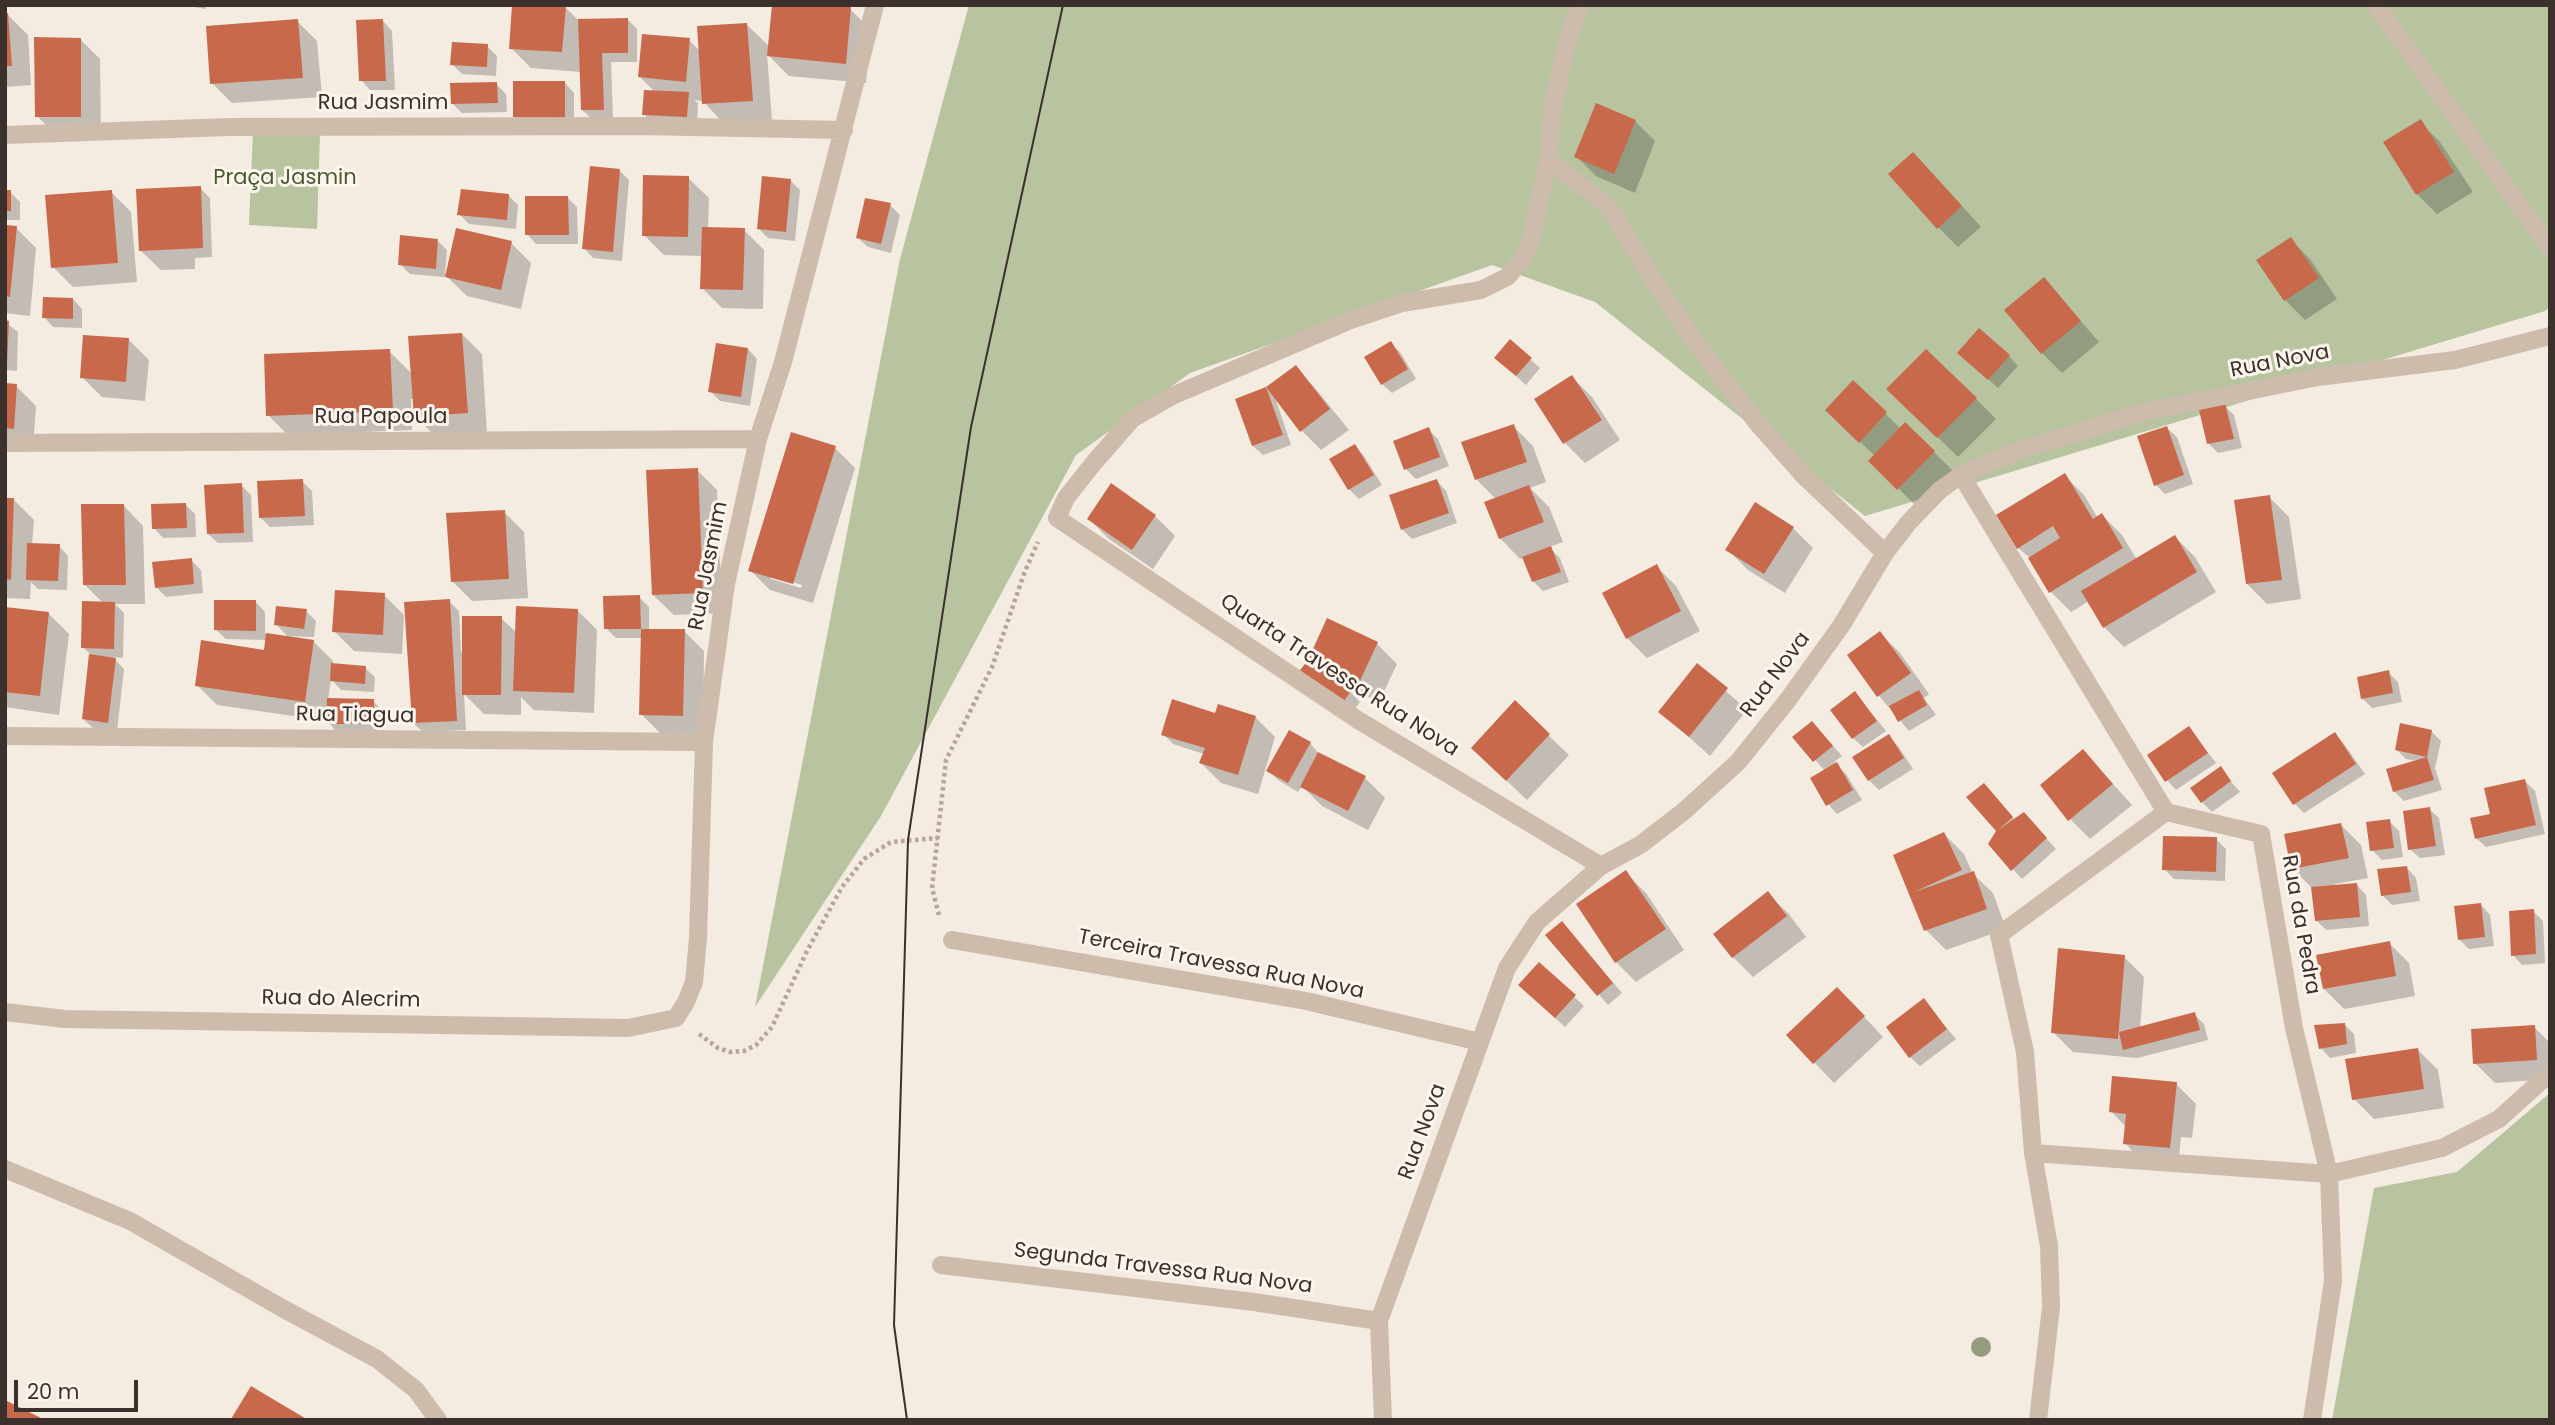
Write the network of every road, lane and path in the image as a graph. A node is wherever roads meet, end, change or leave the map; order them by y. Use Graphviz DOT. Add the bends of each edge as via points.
graph roads {
  1 [pos="875,5"];
  2 [pos="1579,5"];
  3 [pos="2376,5"];
  4 [pos="844,131"];
  5 [pos="5,135"];
  6 [pos="1548,160"];
  7 [pos="2550,248"];
  8 [pos="2550,336"];
  9 [pos="758,439"];
  10 [pos="5,443"];
  11 [pos="1961,475"];
  12 [pos="1057,519"];
  13 [pos="1885,553"];
  14 [pos="5,736"];
  15 [pos="704,742"];
  16 [pos="2166,812"];
  17 [pos="938,838"];
  18 [pos="1601,866"];
  19 [pos="952,940"];
  20 [pos="5,1012"];
  21 [pos="676,1018"];
  22 [pos="1480,1042"];
  23 [pos="2550,1073"];
  24 [pos="2033,1153"];
  25 [pos="5,1169"];
  26 [pos="2329,1174"];
  27 [pos="941,1265"];
  28 [pos="1379,1321"];
  29 [pos="438,1420"];
  30 [pos="1383,1420"];
  31 [pos="2038,1420"];
  32 [pos="2312,1420"];
  1 -- 4 [label="street, Rua Jasmim"];
  2 -- 6 [label="street" via="1564,50"];
  3 -- 7 [label="street"];
  4 -- 5 [label="street, Rua Jasmim" via="641,126 229,127"];
  4 -- 9 [label="street, Rua Jasmim"];
  6 -- 12 [label="street" via="1530,244 1507,276 1481,290 1402,303 1351,320 1172,396 1132,419 1066,498"];
  6 -- 13 [label="street" via="1609,207 1698,346 1758,424 1804,476"];
  8 -- 11 [label="street, Rua Nova" via="2455,360 2318,377 2144,412 2017,452"];
  9 -- 10 [label="street, Rua Papoula"];
  9 -- 15 [label="street, Rua Jasmim" via="726,583"];
  11 -- 13 [label="street, Rua Nova" via="1940,490"];
  11 -- 16 [label="street"];
  12 -- 17 [label="path" via="1045,527 992,667 946,760"];
  12 -- 18 [label="street, Quarta Travessa Rua Nova" via="1358,720"];
  13 -- 18 [label="street, Rua Nova" via="1841,626 1738,762 1640,845"];
  14 -- 15 [label="street, Rua Tiagua"];
  15 -- 21 [label="street, Rua Jasmim" via="694,982"];
  16 -- 24 [label="street" via="1999,935 2025,1052"];
  16 -- 26 [label="street, Rua da Pedra" via="2261,834 2294,1028"];
  17 -- 19 [label="path" via="932,888 940,920"];
  17 -- 21 [label="path" via="891,842 864,859 842,887 772,1027 756,1045 744,1051 718,1048"];
  18 -- 22 [label="street, Rua Nova" via="1537,922 1507,968"];
  19 -- 22 [label="street, Terceira Travessa Rua Nova" via="1306,1001"];
  20 -- 21 [label="street, Rua do Alecrim" via="65,1019 628,1028"];
  22 -- 28 [label="street, Rua Nova"];
  23 -- 26 [label="street" via="2499,1119 2442,1148"];
  24 -- 26 [label="street"];
  24 -- 31 [label="street" via="2049,1246 2052,1307"];
  25 -- 29 [label="street" via="130,1221 377,1359 416,1390"];
  26 -- 32 [label="street" via="2333,1281"];
  27 -- 28 [label="street, Segunda Travessa Rua Nova"];
  28 -- 30 [label="street, Rua Nova"];
}
